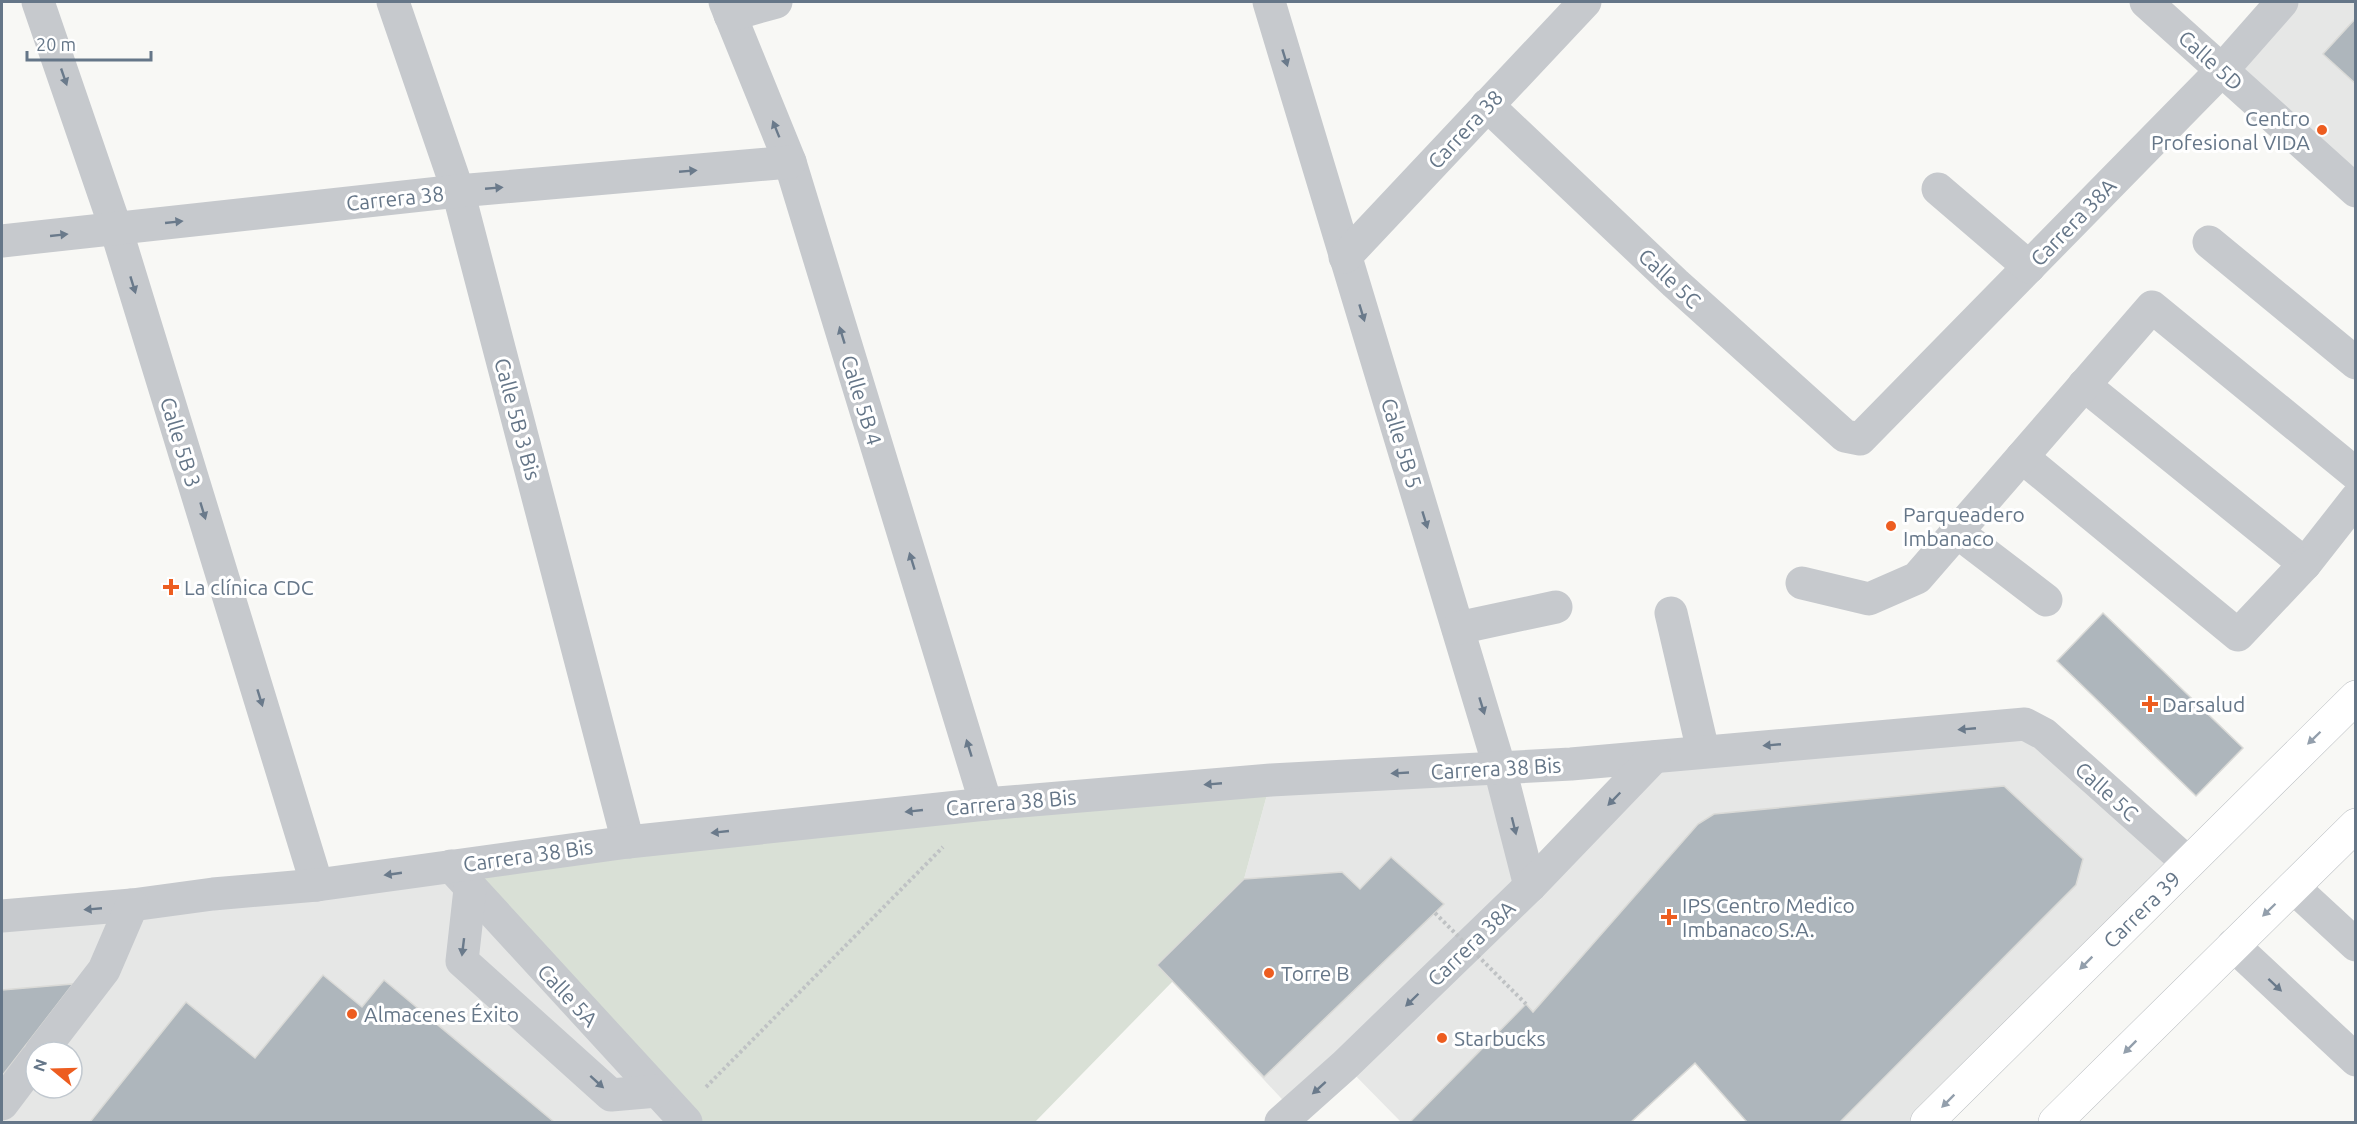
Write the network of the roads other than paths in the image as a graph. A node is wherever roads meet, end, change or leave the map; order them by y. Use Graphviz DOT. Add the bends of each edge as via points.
graph roads {
  1 [pos="38,2"];
  2 [pos="393,2"];
  3 [pos="776,2"];
  4 [pos="1269,2"];
  5 [pos="1585,2"];
  6 [pos="2146,2"];
  7 [pos="2282,2"];
  8 [pos="728,8"];
  9 [pos="2223,69"];
  10 [pos="1487,105"];
  11 [pos="790,162"];
  12 [pos="1938,189"];
  13 [pos="458,191"];
  14 [pos="2355,191"];
  15 [pos="116,229"];
  16 [pos="2,242"];
  17 [pos="2209,243"];
  18 [pos="1345,257"];
  19 [pos="2029,267"];
  20 [pos="2355,363"];
  21 [pos="2084,385"];
  22 [pos="1860,439"];
  23 [pos="2022,456"];
  24 [pos="2355,474"];
  25 [pos="2355,499"];
  26 [pos="1957,532"];
  27 [pos="2305,564"];
  28 [pos="1802,583"];
  29 [pos="2046,600"];
  30 [pos="1556,607"];
  31 [pos="1671,613"];
  32 [pos="1458,628"];
  33 [pos="2355,697"];
  34 [pos="2025,724"];
  35 [pos="1704,751"];
  36 [pos="1654,757"];
  37 [pos="1500,769"];
  38 [pos="986,804"];
  39 [pos="2355,825"];
  40 [pos="628,842"];
  41 [pos="2187,862"];
  42 [pos="461,878"];
  43 [pos="317,885"];
  44 [pos="1530,886"];
  45 [pos="2293,886"];
  46 [pos="132,905"];
  47 [pos="2,916"];
  48 [pos="2233,945"];
  49 [pos="2355,945"];
  50 [pos="50,1040"];
  51 [pos="2355,1060"];
  52 [pos="24,1075"];
  53 [pos="2,1104"];
  54 [pos="674,1110"];
  55 [pos="1281,1122"];
  56 [pos="1926,1122"];
  57 [pos="2055,1122"];
  1 -- 15 [label="street, Calle 5B 3, one-way"];
  2 -- 13 [label="street, Calle 5B 3 Bis"];
  3 -- 8 [label="street"];
  4 -- 18 [label="street, Calle 5B 5, one-way"];
  5 -- 10 [label="street, Carrera 38"];
  6 -- 9 [label="street, Calle 5D"];
  7 -- 9 [label="street, Carrera 38A"];
  11 -- 8 [label="street, Calle 5B 4, one-way"];
  9 -- 14 [label="street, Calle 5D"];
  9 -- 19 [label="street, Carrera 38A"];
  10 -- 18 [label="street, Carrera 38"];
  10 -- 22 [label="street, Calle 5C" via="1675,283 1845,436"];
  13 -- 11 [label="street, Carrera 38, one-way"];
  38 -- 11 [label="street, Calle 5B 4, one-way"];
  12 -- 19 [label="street"];
  15 -- 13 [label="street, Carrera 38, one-way"];
  13 -- 40 [label="street, Calle 5B 3 Bis"];
  16 -- 15 [label="street, Carrera 38, one-way"];
  15 -- 43 [label="street, Calle 5B 3, one-way"];
  17 -- 20 [label="street"];
  18 -- 32 [label="street, Calle 5B 5, one-way"];
  19 -- 22 [label="street, Carrera 38A"];
  21 -- 23 [label="street"];
  21 -- 24 [label="street" via="2152,307"];
  21 -- 27 [label="street"];
  23 -- 26 [label="street"];
  23 -- 27 [label="street" via="2238,634"];
  25 -- 27 [label="street"];
  26 -- 28 [label="street" via="1917,578 1869,599"];
  26 -- 29 [label="street"];
  30 -- 32 [label="street"];
  31 -- 35 [label="street"];
  32 -- 37 [label="street, Calle 5B 5, one-way"];
  33 -- 41 [label="main road, Carrera 39, one-way"];
  34 -- 35 [label="street, Carrera 38 Bis, one-way"];
  34 -- 41 [label="street, Calle 5C" via="2044,734"];
  35 -- 36 [label="street, Carrera 38 Bis"];
  36 -- 37 [label="street, Carrera 38 Bis"];
  36 -- 44 [label="street, Carrera 38A, one-way"];
  37 -- 38 [label="street, Carrera 38 Bis, one-way" via="1271,780"];
  37 -- 44 [label="street, Calle 5B 5, one-way"];
  38 -- 40 [label="street, Carrera 38 Bis, one-way"];
  39 -- 45 [label="main road"];
  40 -- 42 [label="street, Carrera 38 Bis"];
  41 -- 56 [label="main road, Carrera 39, one-way"];
  42 -- 43 [label="street, Carrera 38 Bis, one-way"];
  42 -- 54 [label="street, Calle 5A"];
  42 -- 54 [label="street, one-way" via="462,961 611,1095"];
  43 -- 46 [label="street, Carrera 38 Bis"];
  44 -- 55 [label="street, Carrera 38A, one-way" via="1346,1065"];
  45 -- 48 [label="main road, one-way"];
  45 -- 49 [label="street"];
  46 -- 47 [label="street, Carrera 38 Bis, one-way"];
  46 -- 50 [label="street" via="104,970"];
  48 -- 51 [label="street, one-way"];
  48 -- 57 [label="main road, one-way"];
  52 -- 53 [label="street"];
}
